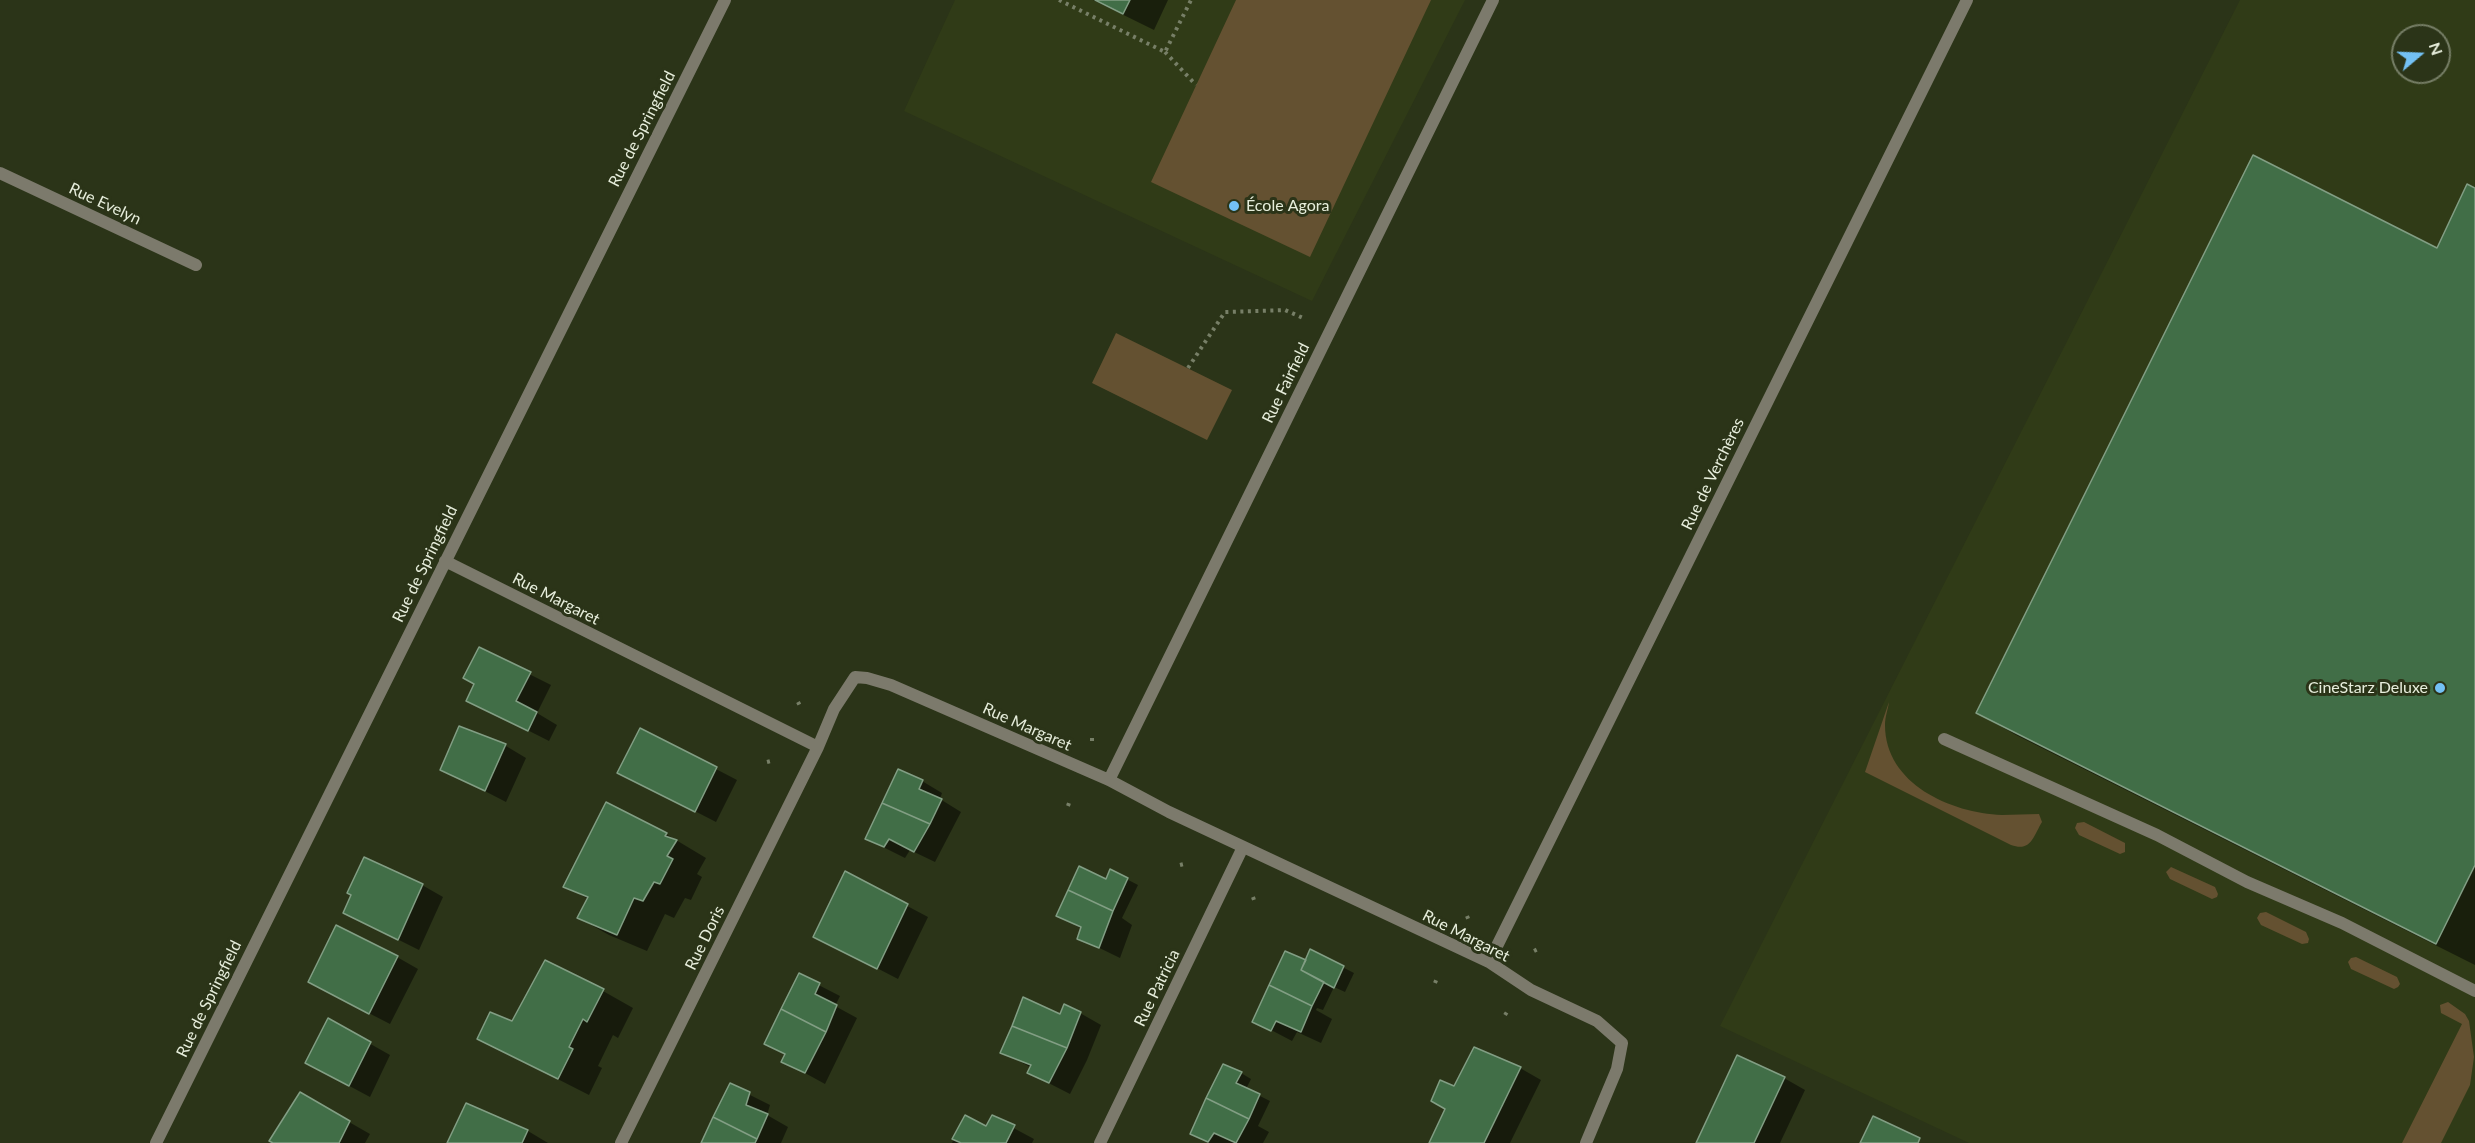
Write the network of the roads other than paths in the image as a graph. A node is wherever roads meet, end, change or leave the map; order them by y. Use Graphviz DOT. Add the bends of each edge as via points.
graph roads {
  1 [pos="725,0"];
  2 [pos="1493,0"];
  3 [pos="1967,0"];
  4 [pos="0,173"];
  5 [pos="195,265"];
  6 [pos="445,561"];
  7 [pos="1944,739"];
  8 [pos="818,747"];
  9 [pos="1108,780"];
  10 [pos="1243,847"];
  11 [pos="1489,962"];
  12 [pos="2475,991"];
  13 [pos="156,1143"];
  14 [pos="621,1143"];
  15 [pos="1100,1143"];
  16 [pos="1586,1143"];
  1 -- 6 [label="street, Rue de Springfield"];
  2 -- 9 [label="street, Rue Fairfield"];
  3 -- 11 [label="street, Rue de Verchères"];
  4 -- 5 [label="street, Rue Evelyn"];
  6 -- 8 [label="street, Rue Margaret"];
  6 -- 13 [label="street, Rue de Springfield"];
  7 -- 12 [label="street" via="2157,835"];
  8 -- 9 [label="street, Rue Margaret" via="847,687 855,677 867,678"];
  8 -- 14 [label="street, Rue Doris"];
  9 -- 10 [label="street, Rue Margaret"];
  10 -- 11 [label="street, Rue Margaret"];
  10 -- 15 [label="street, Rue Patricia"];
  11 -- 16 [label="street, Rue Margaret" via="1531,990 1597,1021 1622,1043 1617,1069"];
}
